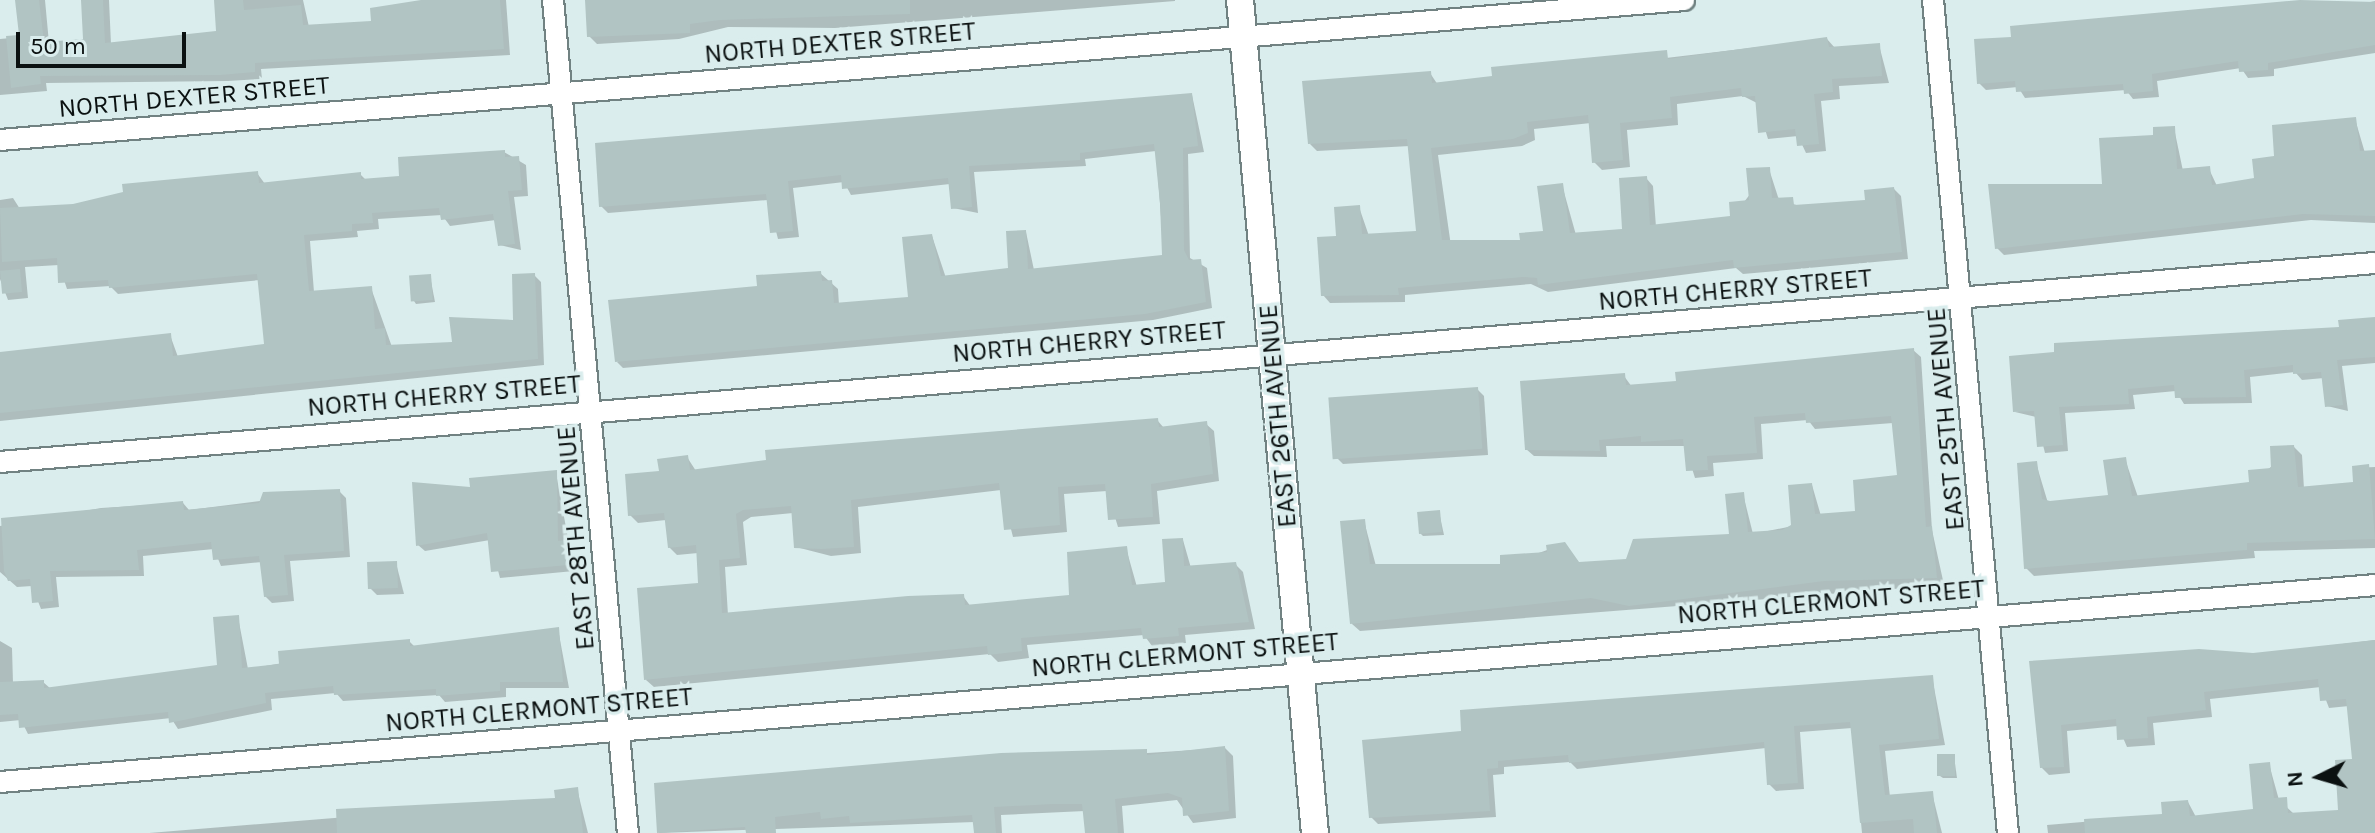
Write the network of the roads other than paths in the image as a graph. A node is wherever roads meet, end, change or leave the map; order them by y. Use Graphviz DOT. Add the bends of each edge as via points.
graph roads {
  1 [pos="553,0"];
  2 [pos="1240,0"];
  3 [pos="1684,0"];
  4 [pos="1933,0"];
  5 [pos="1243,37"];
  6 [pos="562,92"];
  7 [pos="0,140"];
  8 [pos="2375,263"];
  9 [pos="1961,298"];
  10 [pos="1272,353"];
  11 [pos="591,409"];
  12 [pos="0,462"];
  13 [pos="2375,585"];
  14 [pos="1988,616"];
  15 [pos="1301,671"];
  16 [pos="618,730"];
  17 [pos="0,782"];
  18 [pos="628,833"];
  19 [pos="1315,833"];
  20 [pos="2008,833"];
  1 -- 6 [label="street, EAST 28TH AVENUE"];
  2 -- 5 [label="street, EAST 26TH AVENUE"];
  3 -- 5 [label="street, NORTH DEXTER STREET"];
  4 -- 9 [label="street, EAST 25TH AVENUE"];
  5 -- 6 [label="street, NORTH DEXTER STREET"];
  5 -- 10 [label="street, EAST 26TH AVENUE"];
  6 -- 7 [label="street, NORTH DEXTER STREET"];
  6 -- 11 [label="street, EAST 28TH AVENUE"];
  8 -- 9 [label="street, NORTH CHERRY STREET"];
  9 -- 10 [label="street, NORTH CHERRY STREET"];
  9 -- 14 [label="street, EAST 25TH AVENUE"];
  10 -- 11 [label="street, NORTH CHERRY STREET"];
  10 -- 15 [label="street, EAST 26TH AVENUE"];
  11 -- 12 [label="street, NORTH CHERRY STREET"];
  11 -- 16 [label="street, EAST 28TH AVENUE"];
  13 -- 14 [label="street, NORTH CLERMONT STREET"];
  14 -- 15 [label="street, NORTH CLERMONT STREET"];
  14 -- 20 [label="street, EAST 25TH AVENUE"];
  15 -- 16 [label="street, NORTH CLERMONT STREET"];
  15 -- 19 [label="street, EAST 26TH AVENUE"];
  16 -- 17 [label="street, NORTH CLERMONT STREET"];
  16 -- 18 [label="street, EAST 28TH AVENUE"];
}
